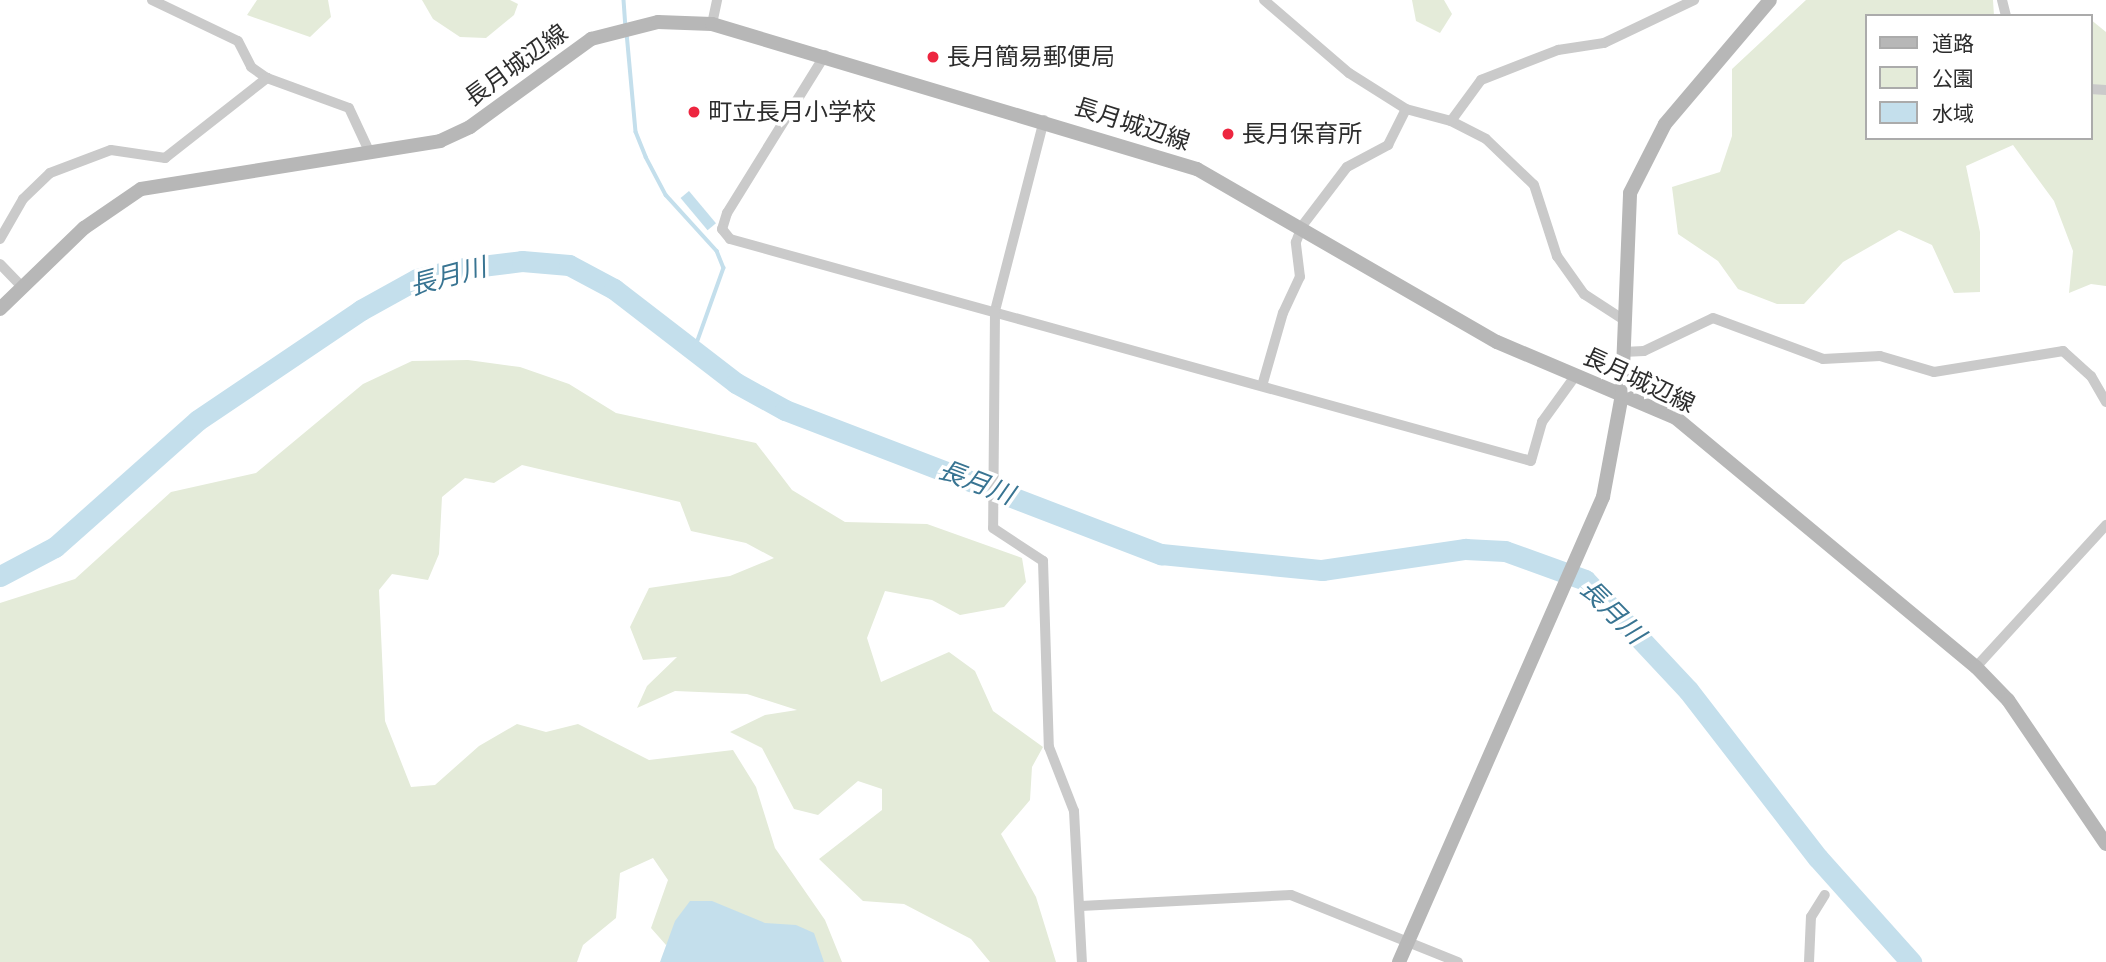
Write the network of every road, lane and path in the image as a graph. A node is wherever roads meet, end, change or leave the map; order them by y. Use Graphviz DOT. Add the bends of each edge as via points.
graph roads {
  1 [pos="152,0"];
  2 [pos="718,0"];
  3 [pos="1264,0"];
  4 [pos="1694,0"];
  5 [pos="1770,0"];
  6 [pos="712,24"];
  7 [pos="825,55"];
  8 [pos="268,78"];
  9 [pos="1406,109"];
  10 [pos="1044,120"];
  11 [pos="1451,121"];
  12 [pos="370,153"];
  13 [pos="1302,226"];
  14 [pos="0,239"];
  15 [pos="0,264"];
  16 [pos="22,288"];
  17 [pos="0,309"];
  18 [pos="995,311"];
  19 [pos="1624,320"];
  20 [pos="1623,352"];
  21 [pos="1576,375"];
  22 [pos="1262,386"];
  23 [pos="1622,394"];
  24 [pos="2106,402"];
  25 [pos="2106,525"];
  26 [pos="1976,667"];
  27 [pos="2106,843"];
  28 [pos="1825,895"];
  29 [pos="1081,906"];
  30 [pos="1410,941"];
  31 [pos="1082,962"];
  32 [pos="1399,962"];
  33 [pos="1458,962"];
  34 [pos="1809,962"];
  1 -- 8 [label="street" via="238,41 251,67"];
  2 -- 6 [label="street"];
  3 -- 9 [label="street" via="1349,73"];
  4 -- 11 [label="street" via="1604,44 1558,50 1481,80"];
  5 -- 19 [label="main road" via="1647,151 1630,193 1623,238"];
  6 -- 7 [label="main road, 長月城辺線"];
  6 -- 12 [label="main road, 長月城辺線" via="658,22 591,39 470,127 440,141"];
  7 -- 10 [label="main road, 長月城辺線"];
  7 -- 18 [label="street" via="722,229 730,239"];
  8 -- 12 [label="street" via="349,108"];
  8 -- 14 [label="street" via="165,158 111,150 50,173 23,199"];
  9 -- 11 [label="street"];
  9 -- 13 [label="street" via="1388,145 1347,167"];
  10 -- 13 [label="main road, 長月城辺線" via="1197,169"];
  10 -- 18 [label="street"];
  11 -- 19 [label="street" via="1486,139 1534,185 1557,256 1592,303"];
  12 -- 16 [label="main road, 長月城辺線" via="175,178 141,189 84,228"];
  13 -- 21 [label="main road, 長月城辺線" via="1461,323"];
  13 -- 22 [label="street" via="1296,242 1300,277 1283,313"];
  15 -- 16 [label="street"];
  16 -- 17 [label="main road, 長月城辺線"];
  18 -- 22 [label="street"];
  18 -- 29 [label="street" via="993,528 1002,540 1043,561 1049,747 1074,811"];
  19 -- 20 [label="main road"];
  20 -- 23 [label="main road"];
  20 -- 24 [label="street" via="1644,351 1713,318 1824,359 1880,356 1934,372 2063,351 2091,376"];
  21 -- 22 [label="street" via="1542,422 1531,461"];
  21 -- 23 [label="main road, 長月城辺線"];
  23 -- 26 [label="main road, 長月城辺線" via="1711,442"];
  23 -- 30 [label="main road" via="1602,497"];
  25 -- 26 [label="street"];
  26 -- 27 [label="main road, 長月城辺線" via="2008,701"];
  28 -- 34 [label="street" via="1811,917"];
  29 -- 30 [label="street" via="1291,895"];
  29 -- 31 [label="street"];
  30 -- 32 [label="main road"];
  30 -- 33 [label="street"];
}
